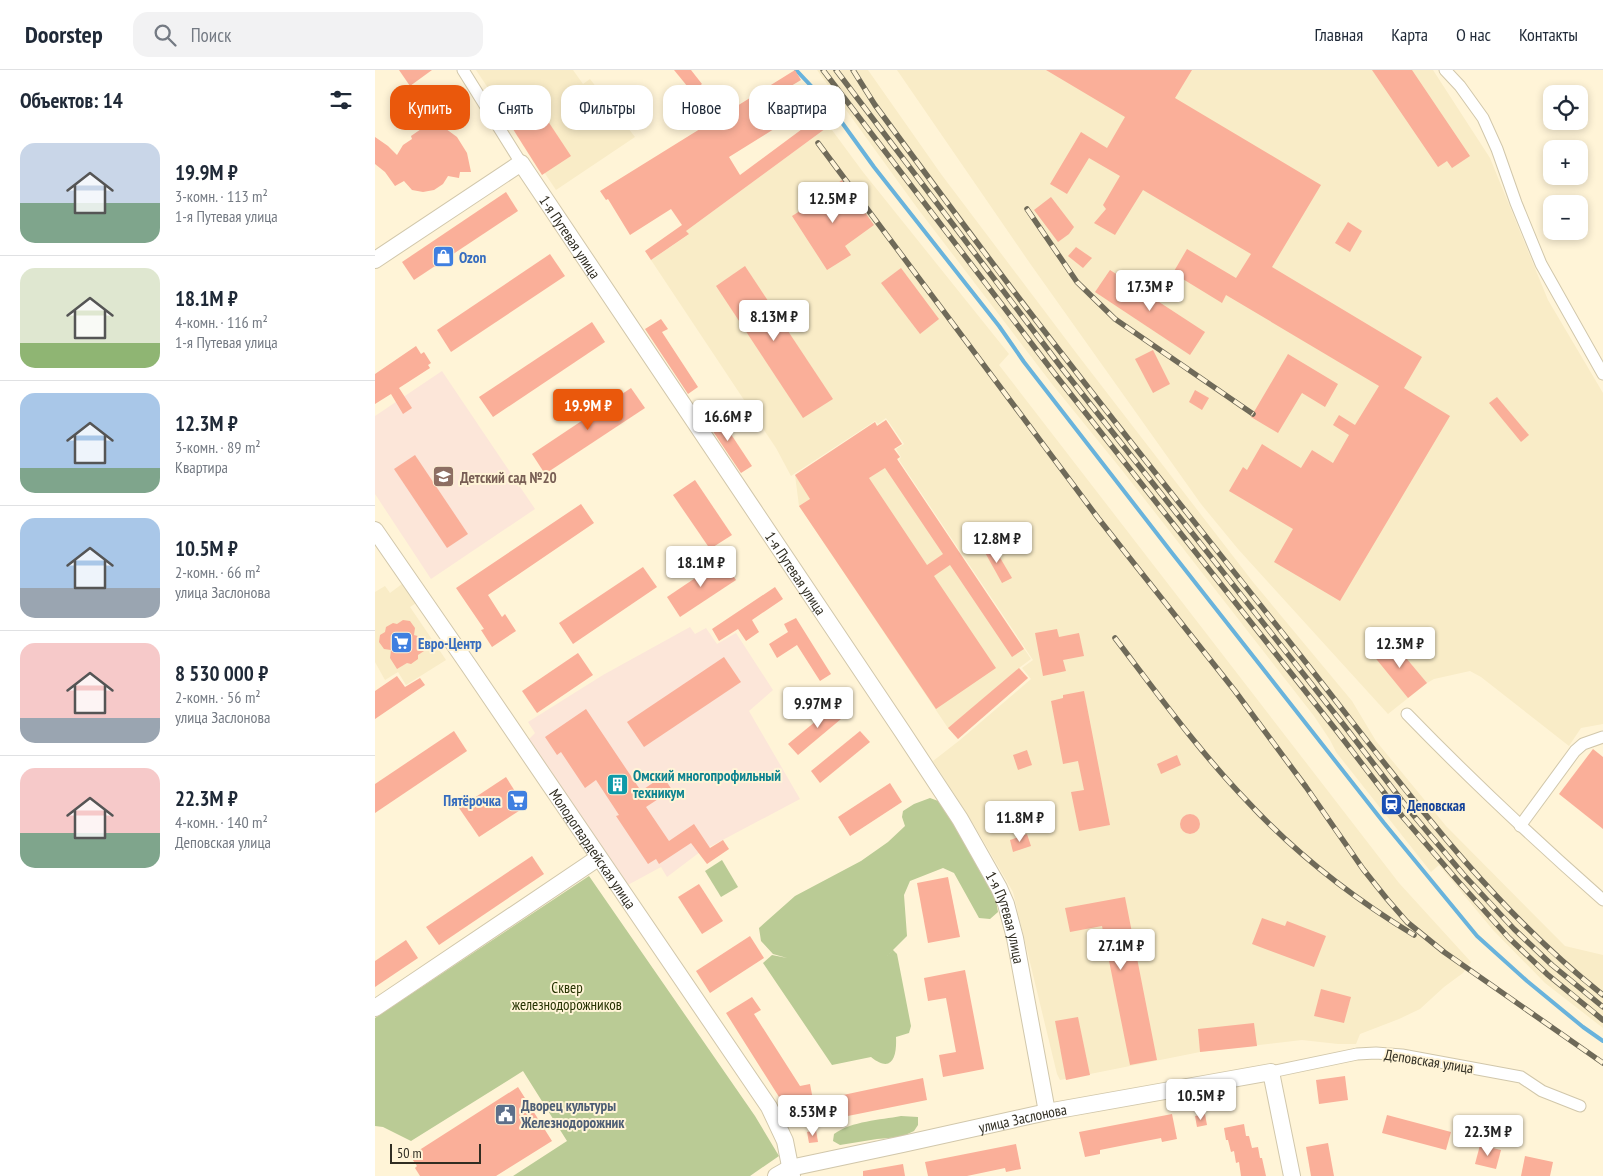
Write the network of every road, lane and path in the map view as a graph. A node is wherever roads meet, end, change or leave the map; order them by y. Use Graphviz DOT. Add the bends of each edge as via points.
graph roads {
  1 [pos="463,70"];
  2 [pos="1445,70"];
  3 [pos="521,163"];
  4 [pos="375,260"];
  5 [pos="1603,374"];
  6 [pos="375,530"];
  7 [pos="1407,714"];
  8 [pos="1603,737"];
  9 [pos="1520,826"];
  10 [pos="598,858"];
  11 [pos="1603,900"];
  12 [pos="375,1008"];
  13 [pos="1271,1072"];
  14 [pos="1580,1106"];
  15 [pos="1047,1112"];
  16 [pos="791,1172"];
  17 [pos="776,1176"];
  18 [pos="1292,1176"];
  1 -- 3 [label="street, 1-я Путевая улица"];
  2 -- 5 [label="street" via="1483,118 1541,264"];
  3 -- 4 [label="street"];
  3 -- 15 [label="street, 1-я Путевая улица" via="903,732 960,819 999,888 1015,938"];
  6 -- 10 [label="street, Молодогвардейская улица"];
  7 -- 9 [label="street"];
  8 -- 9 [label="street" via="1583,744 1575,751"];
  9 -- 11 [label="street"];
  10 -- 12 [label="street"];
  10 -- 16 [label="street, Молодогвардейская улица" via="769,1107 785,1141"];
  13 -- 14 [label="street, Деповская улица" via="1357,1054 1402,1055 1521,1077 1541,1091"];
  13 -- 15 [label="street, улица Заслонова"];
  13 -- 18 [label="street"];
  15 -- 16 [label="street, улица Заслонова"];
  16 -- 17 [label="street, улица Заслонова"];
}
